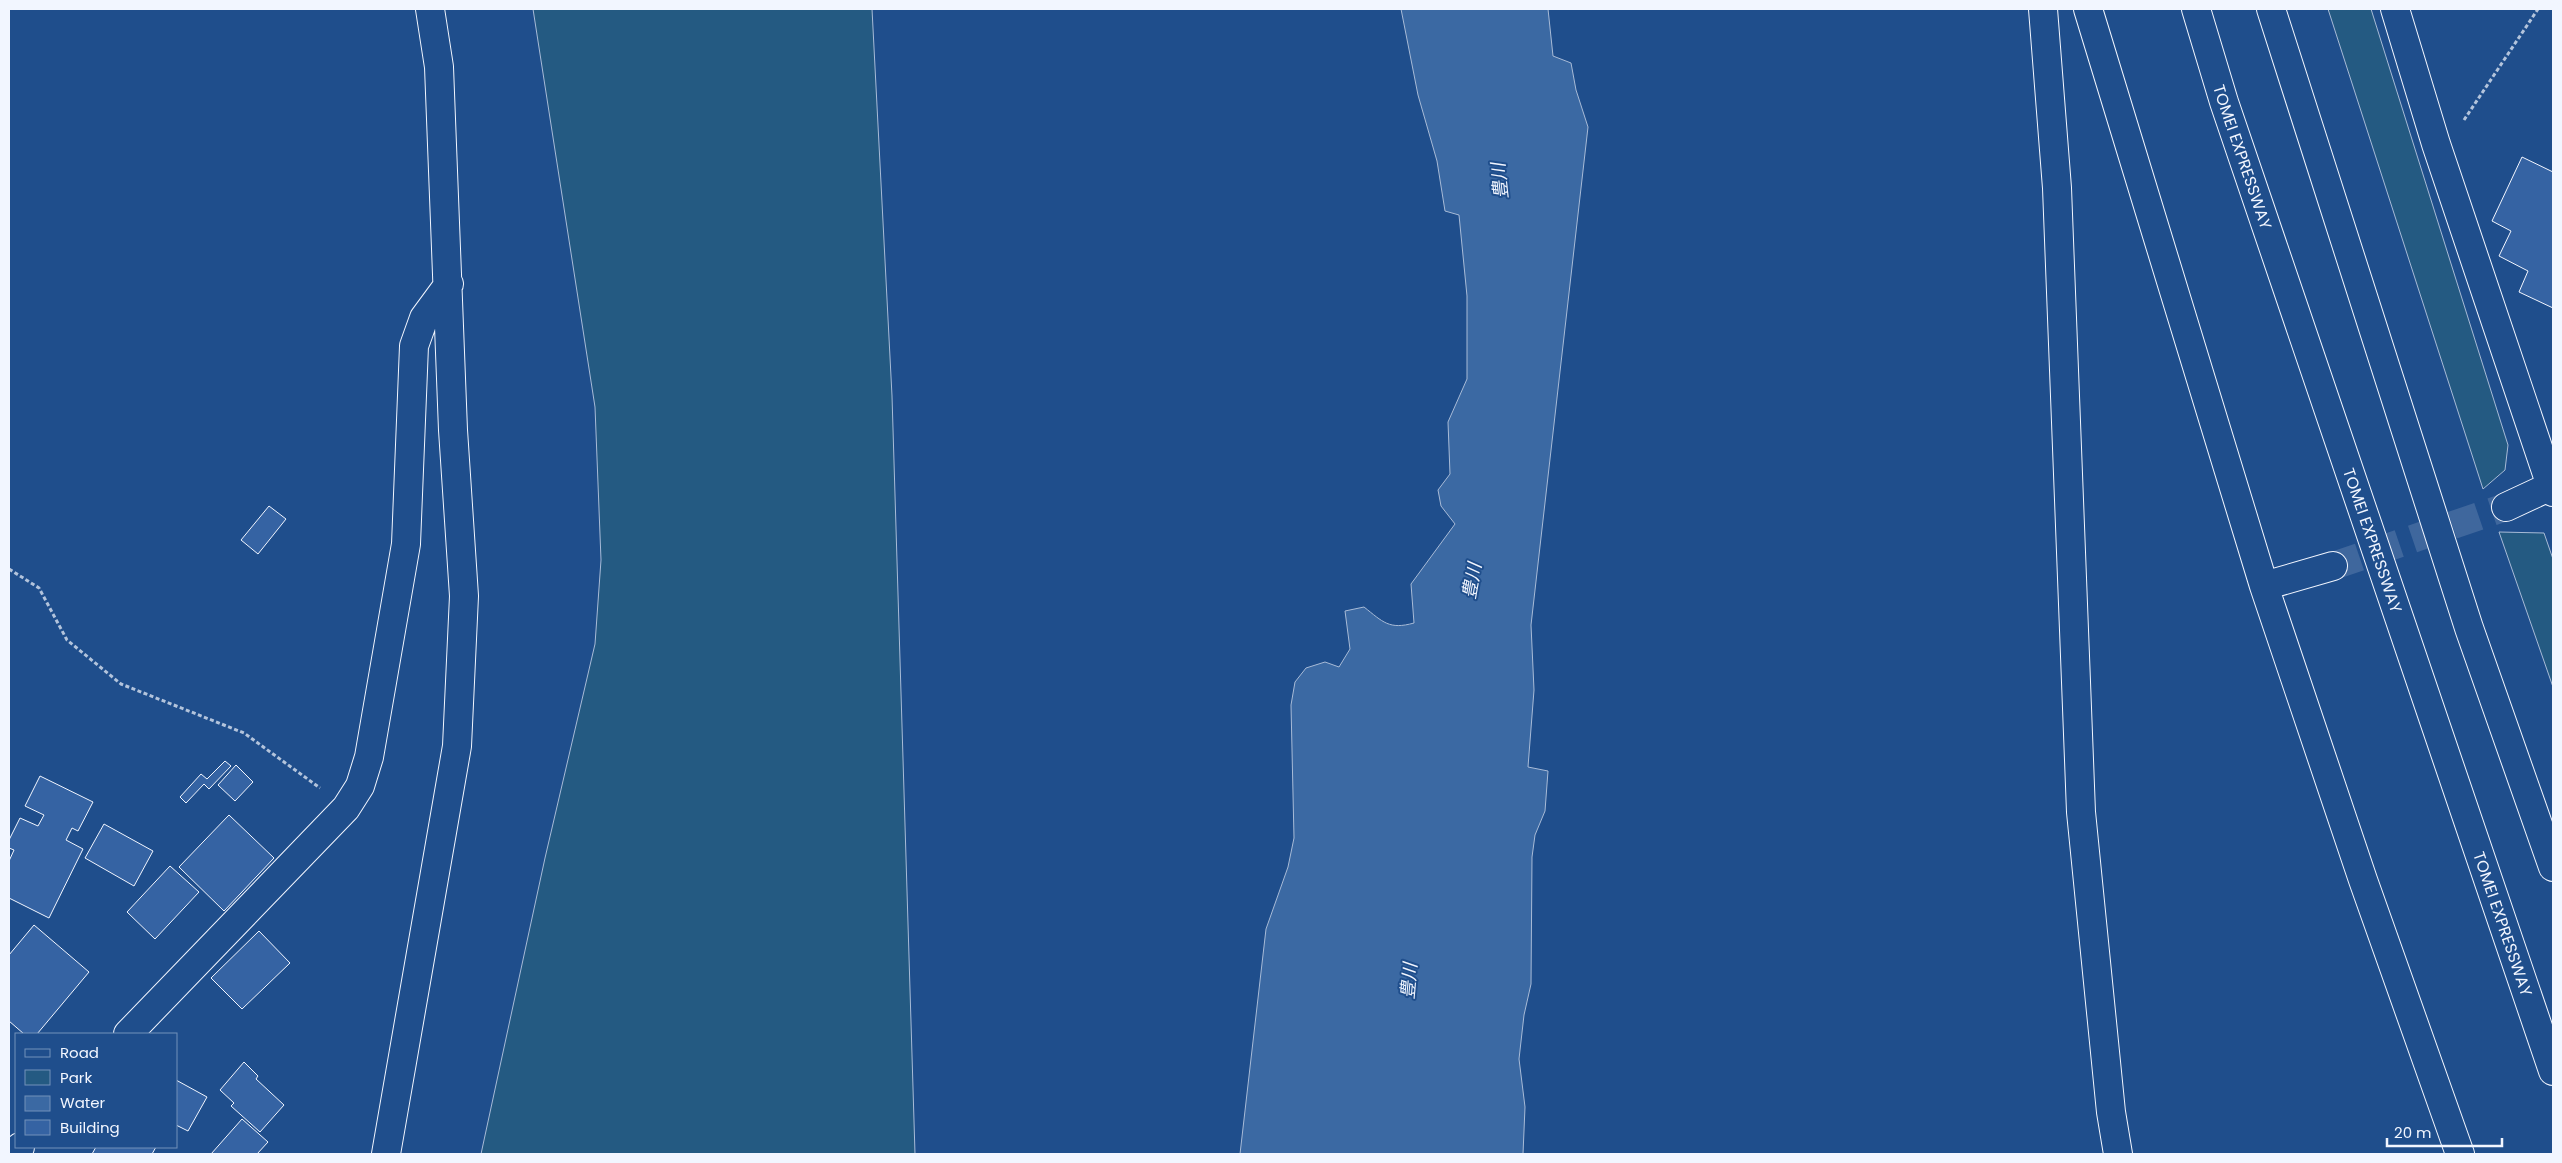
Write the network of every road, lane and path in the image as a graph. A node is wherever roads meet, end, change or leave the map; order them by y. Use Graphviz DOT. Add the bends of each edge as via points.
graph roads {
  1 [pos="430,9"];
  2 [pos="2043,9"];
  3 [pos="2088,9"];
  4 [pos="2196,9"];
  5 [pos="2271,9"];
  6 [pos="2396,9"];
  7 [pos="2538,9"];
  8 [pos="2436,144"];
  9 [pos="449,284"];
  10 [pos="2552,489"];
  11 [pos="2506,507"];
  12 [pos="2332,566"];
  13 [pos="9,569"];
  14 [pos="2264,586"];
  15 [pos="346,808"];
  16 [pos="2553,867"];
  17 [pos="129,1033"];
  18 [pos="2553,1071"];
  19 [pos="386,1154"];
  20 [pos="2118,1154"];
  21 [pos="2460,1154"];
  1 -- 9 [label="main road" via="439,67"];
  2 -- 20 [label="main road" via="2057,188 2081,812"];
  3 -- 14 [label="main road"];
  4 -- 18 [label="main road, TOMEI EXPRESSWAY" via="2227,112"];
  5 -- 16 [label="main road" via="2466,618"];
  6 -- 8 [label="main road"];
  7 -- 8 [label="path" via="2454,136"];
  8 -- 10 [label="main road"];
  9 -- 15 [label="main road" via="424,318 414,346 406,544 369,757 360,786"];
  9 -- 19 [label="main road" via="453,430 464,596 457,746"];
  10 -- 11 [label="main road"];
  12 -- 14 [label="main road"];
  13 -- 15 [label="path" via="39,588 67,640 122,684 244,733"];
  14 -- 21 [label="main road"];
  15 -- 17 [label="main road"];
}
